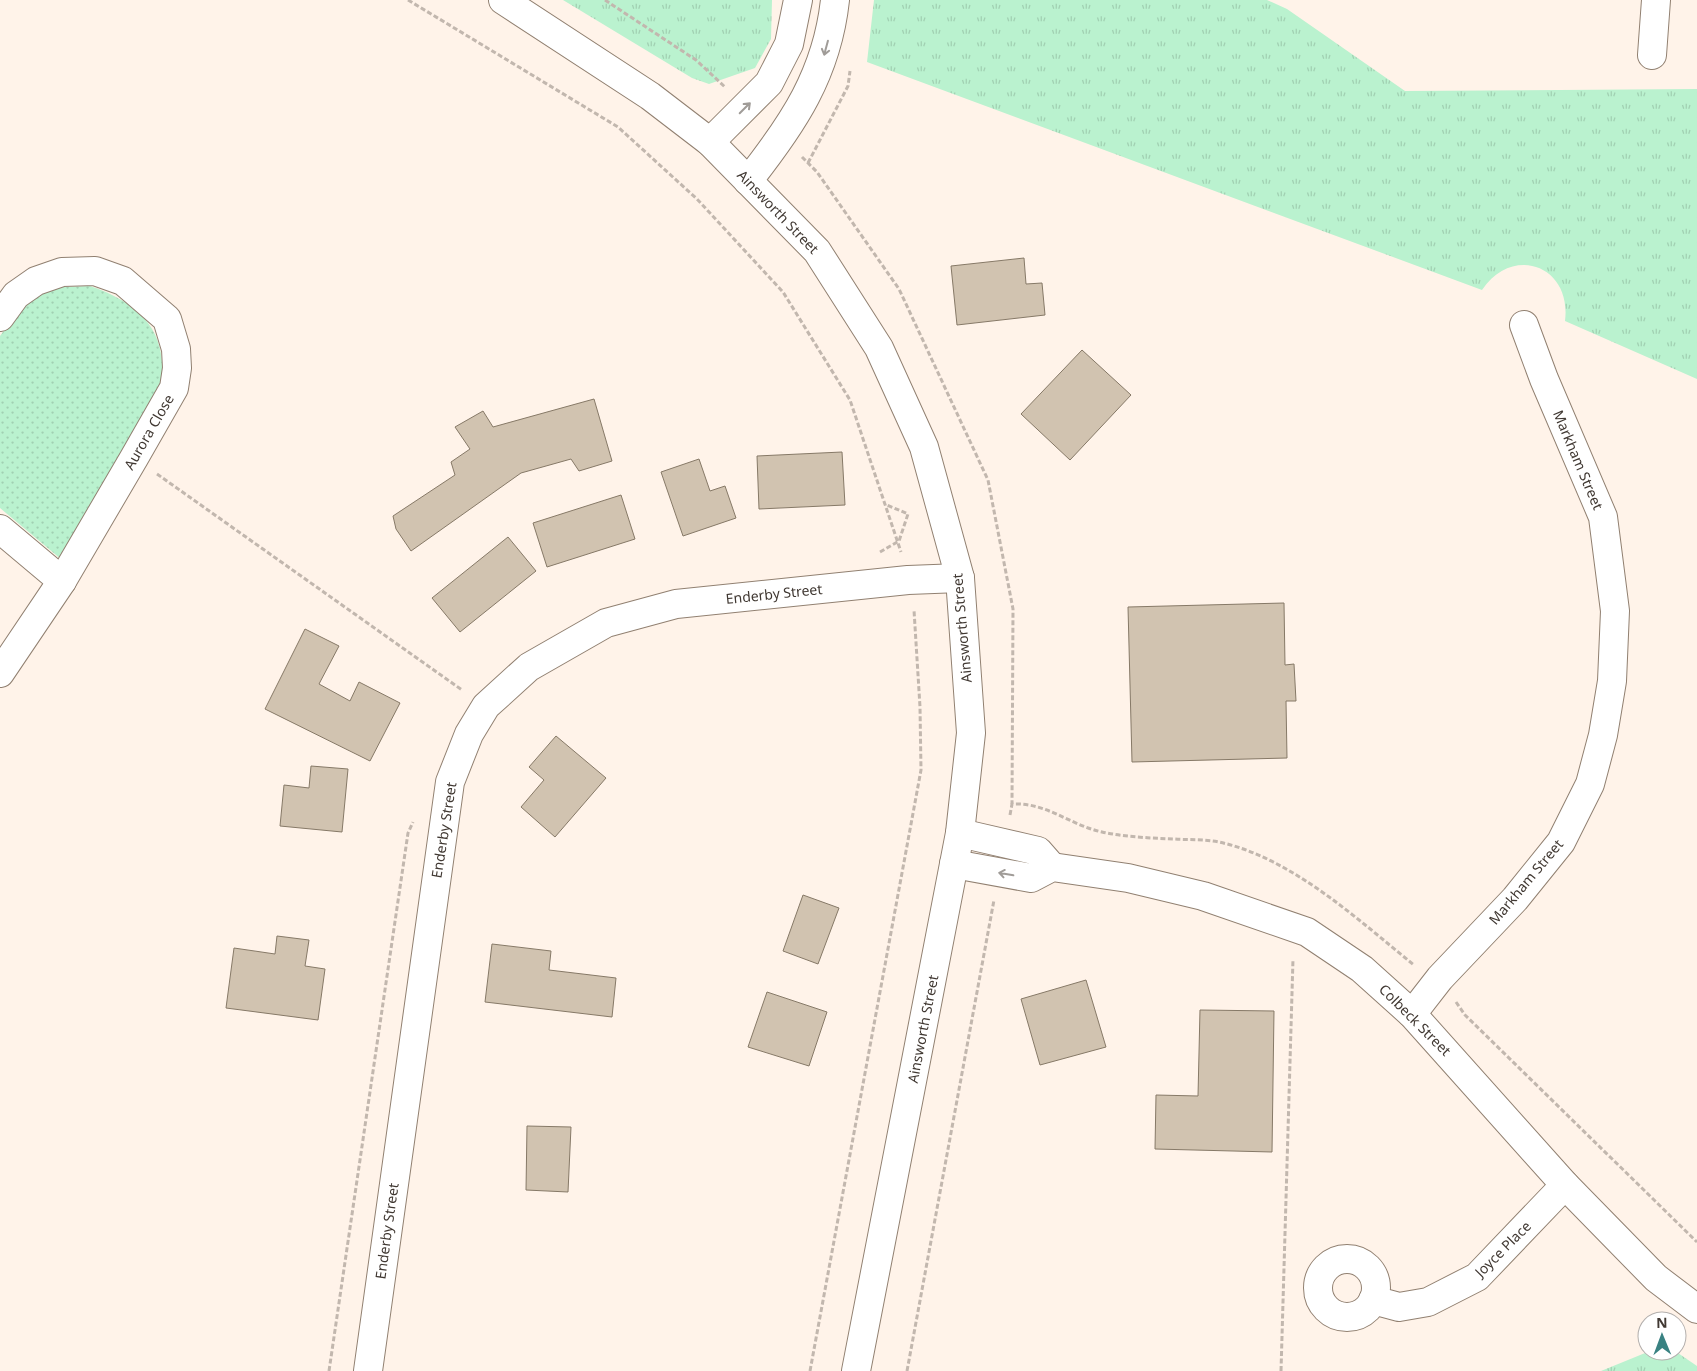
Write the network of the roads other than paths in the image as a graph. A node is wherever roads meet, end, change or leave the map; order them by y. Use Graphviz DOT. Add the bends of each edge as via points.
graph roads {
  1 [pos="503,0"];
  2 [pos="798,0"];
  3 [pos="835,0"];
  4 [pos="1656,0"];
  5 [pos="1652,55"];
  6 [pos="710,142"];
  7 [pos="748,181"];
  8 [pos="0,316"];
  9 [pos="1524,325"];
  10 [pos="0,528"];
  11 [pos="960,578"];
  12 [pos="62,581"];
  13 [pos="0,673"];
  14 [pos="960,833"];
  15 [pos="954,864"];
  16 [pos="1052,867"];
  17 [pos="1412,1014"];
  18 [pos="1565,1185"];
  19 [pos="1373,1300"];
  20 [pos="1697,1309"];
  21 [pos="368,1371"];
  22 [pos="856,1371"];
  1 -- 6 [label="street, Ainsworth Street" via="650,96"];
  6 -- 2 [label="street, one-way" via="769,83 789,44"];
  3 -- 7 [label="street, one-way" via="823,61 808,94 781,139"];
  4 -- 5 [label="street"];
  6 -- 7 [label="street, Ainsworth Street"];
  7 -- 11 [label="street, Ainsworth Street" via="818,251 879,348 924,447"];
  8 -- 12 [label="street, Aurora Close" via="16,295 36,280 62,272 95,271 123,280 167,319 176,349 174,388"];
  9 -- 17 [label="street, Markham Street" via="1603,517 1615,611 1612,682 1590,784 1562,842 1515,899 1440,978"];
  10 -- 12 [label="street"];
  11 -- 14 [label="street, Ainsworth Street" via="971,733"];
  11 -- 21 [label="street, Enderby Street" via="908,580 676,604 606,623 529,667 486,706 469,734 450,782"];
  12 -- 13 [label="street, Aurora Close"];
  14 -- 15 [label="street, Ainsworth Street"];
  14 -- 16 [label="street" via="1038,851"];
  16 -- 15 [label="street, one-way" via="1032,878"];
  15 -- 22 [label="street, Ainsworth Street"];
  16 -- 17 [label="street, Colbeck Street" via="1128,878 1294,926 1362,969"];
  17 -- 18 [label="street, Colbeck Street"];
  18 -- 19 [label="street, Joyce Place" via="1477,1277 1428,1302 1399,1307"];
  18 -- 20 [label="street, Colbeck Street" via="1656,1278"];
}
